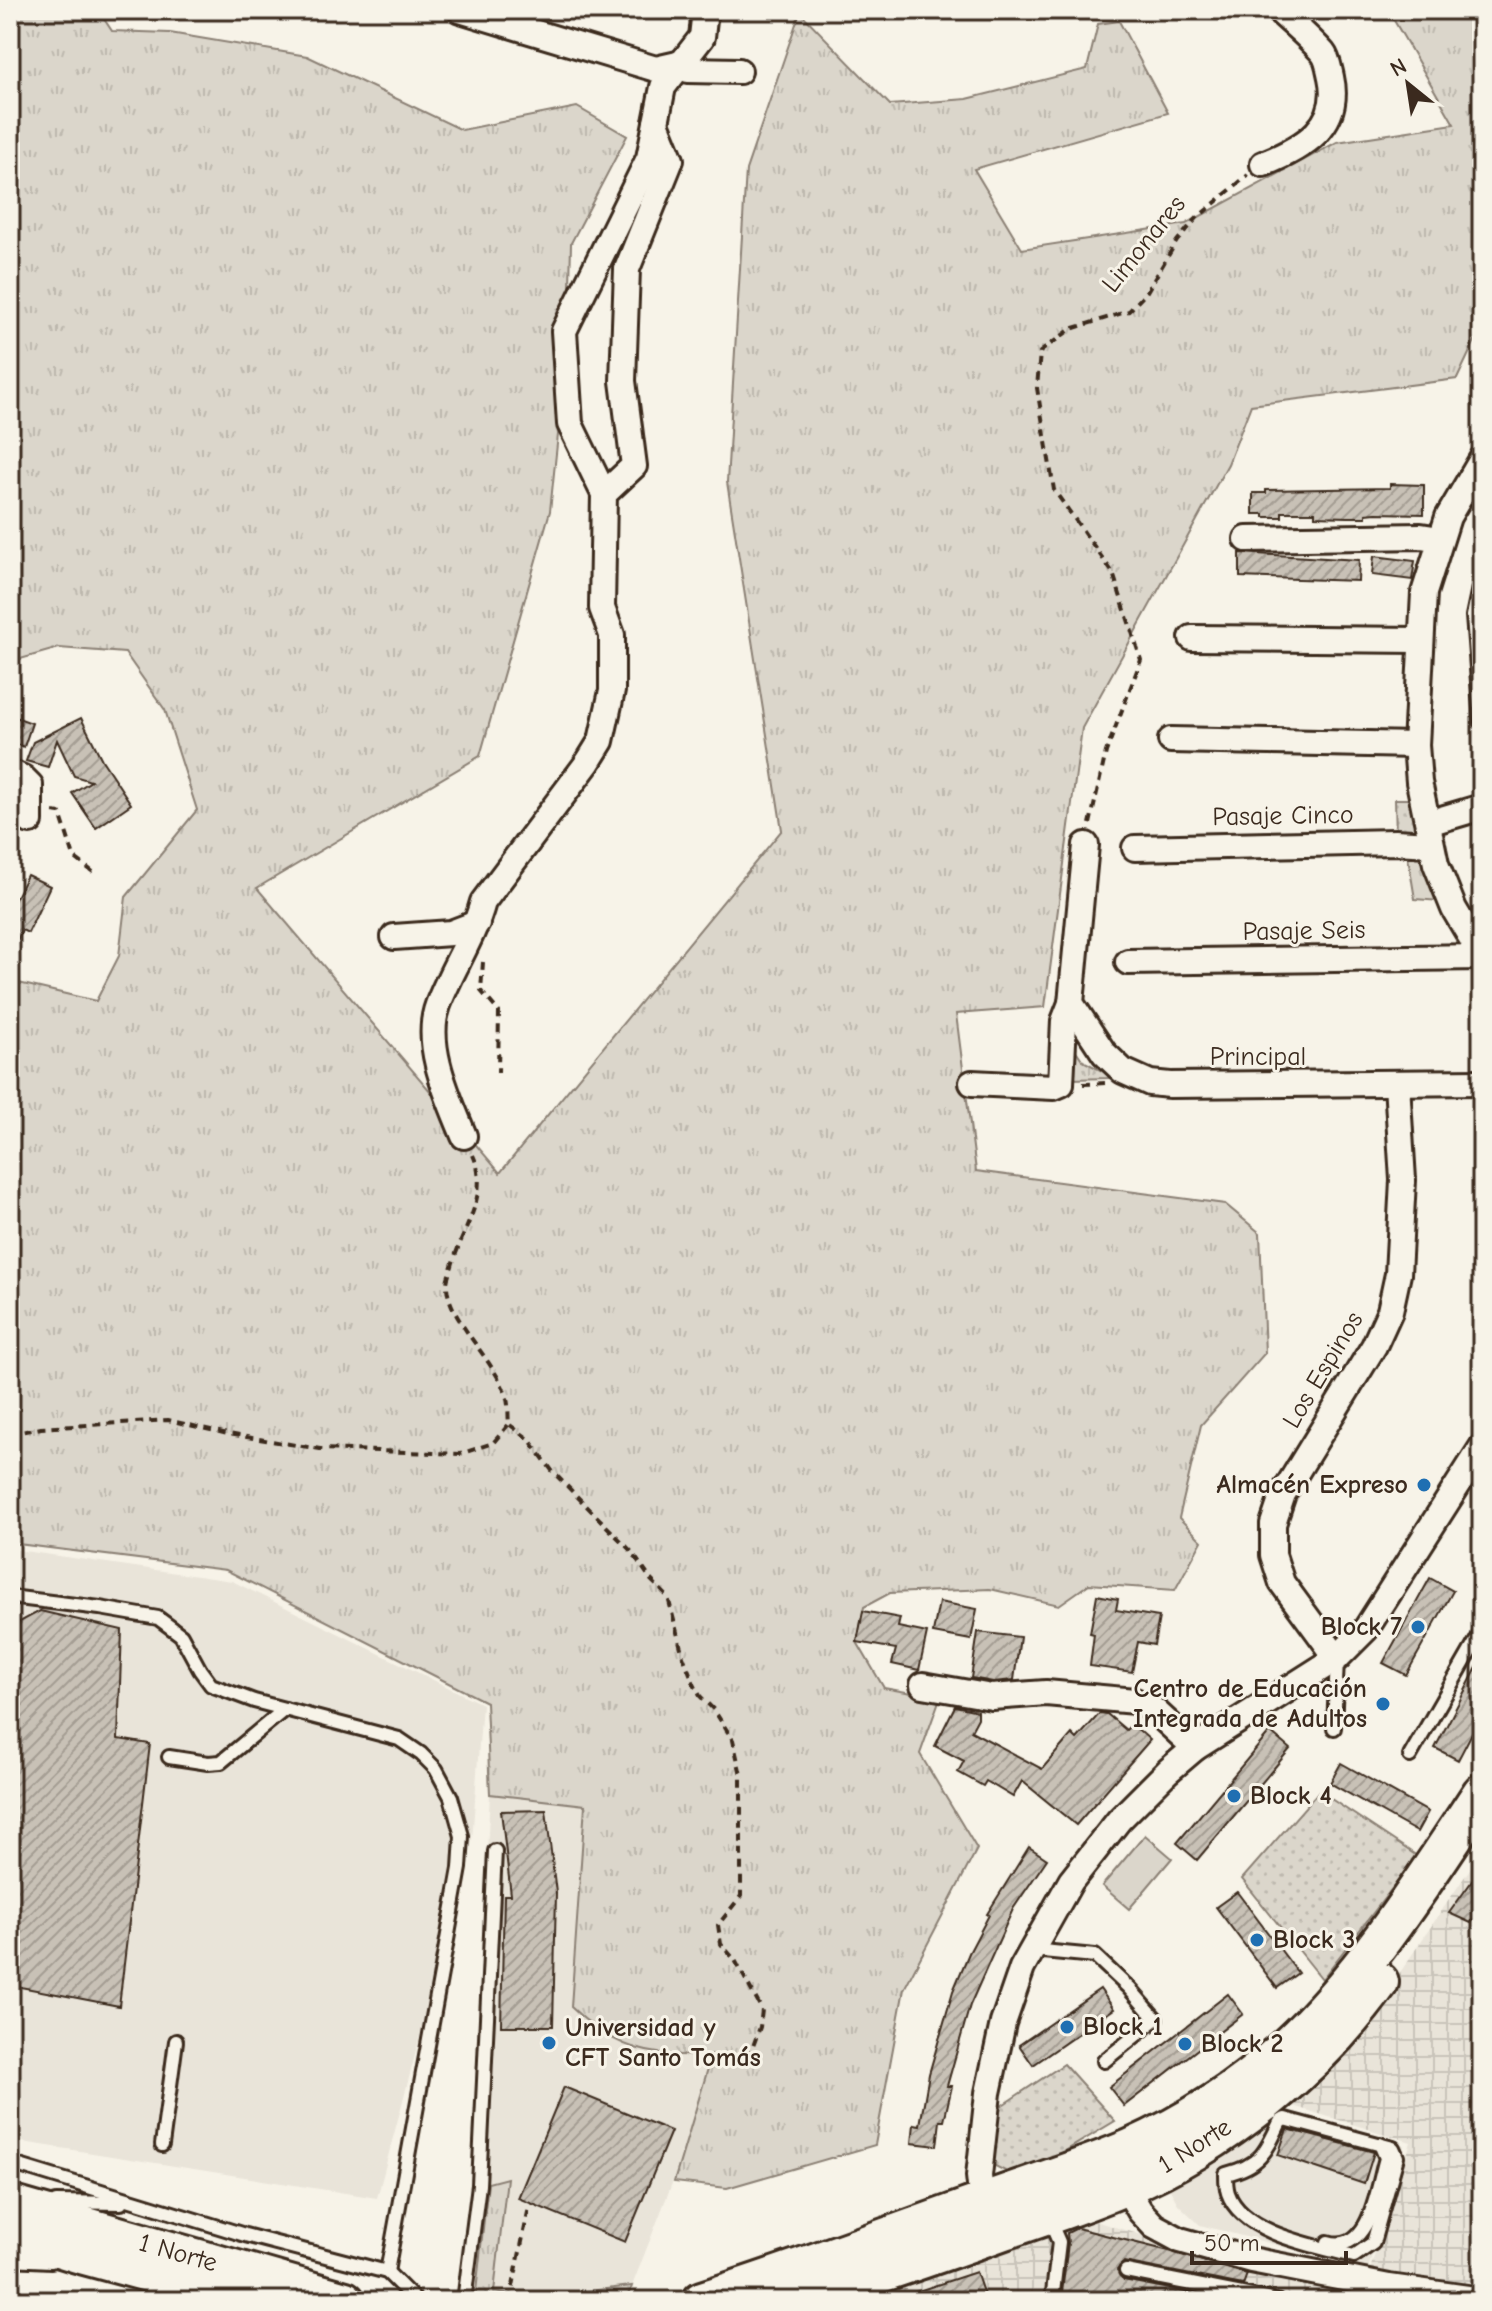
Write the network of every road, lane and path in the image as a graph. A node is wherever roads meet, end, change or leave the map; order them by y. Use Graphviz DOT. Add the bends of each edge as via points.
graph roads {
  1 [pos="460,10"];
  2 [pos="705,10"];
  3 [pos="1278,10"];
  4 [pos="538,21"];
  5 [pos="678,64"];
  6 [pos="739,71"];
  7 [pos="656,123"];
  8 [pos="1263,164"];
  9 [pos="1482,459"];
  10 [pos="604,494"];
  11 [pos="1247,539"];
  12 [pos="1440,539"];
  13 [pos="1482,573"];
  14 [pos="1192,638"];
  15 [pos="1420,640"];
  16 [pos="1481,722"];
  17 [pos="1171,740"];
  18 [pos="1416,745"];
  19 [pos="10,772"];
  20 [pos="1482,807"];
  21 [pos="40,816"];
  22 [pos="1430,834"];
  23 [pos="1086,845"];
  24 [pos="1135,848"];
  25 [pos="93,872"];
  26 [pos="477,923"];
  27 [pos="1475,932"];
  28 [pos="394,937"];
  29 [pos="1482,956"];
  30 [pos="1128,962"];
  31 [pos="1071,1003"];
  32 [pos="498,1073"];
  33 [pos="1482,1082"];
  34 [pos="972,1083"];
  35 [pos="1397,1084"];
  36 [pos="464,1136"];
  37 [pos="509,1424"];
  38 [pos="10,1434"];
  39 [pos="1482,1447"];
  40 [pos="10,1597"];
  41 [pos="1482,1631"];
  42 [pos="1337,1658"];
  43 [pos="923,1685"];
  44 [pos="285,1709"];
  45 [pos="1334,1728"];
  46 [pos="1195,1748"];
  47 [pos="1410,1756"];
  48 [pos="169,1757"];
  49 [pos="1482,1793"];
  50 [pos="1482,1834"];
  51 [pos="495,1851"];
  52 [pos="1032,1950"];
  53 [pos="176,2041"];
  54 [pos="748,2060"];
  55 [pos="1104,2061"];
  56 [pos="162,2145"];
  57 [pos="1211,2149"];
  58 [pos="10,2163"];
  59 [pos="1085,2166"];
  60 [pos="1125,2186"];
  61 [pos="10,2203"];
  62 [pos="136,2203"];
  63 [pos="529,2207"];
  64 [pos="1047,2214"];
  65 [pos="984,2220"];
  66 [pos="10,2229"];
  67 [pos="10,2247"];
  68 [pos="10,2259"];
  69 [pos="63,2261"];
  70 [pos="1126,2271"];
  71 [pos="387,2272"];
  72 [pos="1482,2300"];
  73 [pos="204,2301"];
  74 [pos="266,2301"];
  75 [pos="345,2301"];
  76 [pos="416,2301"];
  77 [pos="464,2301"];
  78 [pos="510,2301"];
  79 [pos="702,2301"];
  80 [pos="796,2301"];
  81 [pos="1052,2301"];
  82 [pos="1277,2301"];
  1 -- 4 [label="street"];
  2 -- 5 [label="street" via="702,37"];
  3 -- 8 [label="street" via="1326,56 1333,107 1328,121 1295,151"];
  4 -- 5 [label="street" via="656,69"];
  5 -- 6 [label="street" via="688,70"];
  5 -- 7 [label="street" via="663,87"];
  7 -- 10 [label="street" via="671,160 627,269 623,381 634,466"];
  7 -- 10 [label="street" via="649,158 564,331 570,424"];
  8 -- 23 [label="path, Limonares" via="1187,229 1129,311 1071,329 1040,352 1037,388 1054,490 1113,573 1141,660 1106,752"];
  9 -- 12 [label="street"];
  10 -- 26 [label="street" via="602,608 612,635 606,725 588,762 483,902"];
  11 -- 12 [label="street"];
  12 -- 15 [label="street" via="1424,593"];
  13 -- 16 [label="lane" via="1473,616"];
  14 -- 15 [label="street"];
  15 -- 18 [label="street"];
  17 -- 18 [label="street"];
  18 -- 22 [label="street"];
  19 -- 21 [label="street" via="30,785"];
  20 -- 22 [label="street, Pasaje Cinco"];
  21 -- 25 [label="path" via="60,813 74,857"];
  22 -- 24 [label="street, Pasaje Cinco" via="1379,842"];
  22 -- 27 [label="street" via="1443,884"];
  23 -- 31 [label="street"];
  26 -- 28 [label="street" via="451,933"];
  26 -- 32 [label="path" via="484,957 481,991 499,1012"];
  26 -- 36 [label="street" via="437,1008 435,1049"];
  27 -- 29 [label="street"];
  29 -- 30 [label="street, Pasaje Seis"];
  31 -- 34 [label="street" via="1064,1021 1061,1084"];
  31 -- 35 [label="street, Principal" via="1104,1053 1123,1071 1150,1083"];
  33 -- 35 [label="street, Principal"];
  35 -- 42 [label="street, Los Espinos" via="1403,1180 1398,1274 1390,1311 1283,1494 1273,1524 1273,1555 1282,1583"];
  36 -- 37 [label="path" via="480,1170 480,1192 446,1285 455,1312 507,1397"];
  37 -- 38 [label="path" via="493,1443 460,1454 320,1449 168,1420"];
  37 -- 54 [label="path" via="529,1439 668,1597 694,1684 733,1740 741,1775 741,1896 718,1925 721,1944 762,2010"];
  39 -- 42 [label="street" via="1366,1629"];
  40 -- 44 [label="lane" via="158,1618 181,1635 211,1685"];
  41 -- 47 [label="lane"];
  42 -- 45 [label="lane"];
  42 -- 46 [label="street"];
  43 -- 46 [label="street" via="992,1697 1046,1693 1135,1701 1154,1710"];
  44 -- 48 [label="lane" via="221,1762"];
  44 -- 71 [label="lane" via="399,1739 421,1754 451,1797 462,1836"];
  46 -- 52 [label="street" via="1142,1795 1096,1847"];
  49 -- 57 [label="main road" via="1343,1987 1287,2047"];
  50 -- 57 [label="main road, 1 Norte" via="1353,2016"];
  51 -- 77 [label="lane" via="479,2185"];
  52 -- 55 [label="lane" via="1095,1956 1156,2019"];
  52 -- 65 [label="street" via="1003,2023 988,2093 979,2176"];
  53 -- 56 [label="lane"];
  57 -- 57 [label="lane" via="1228,2193 1261,2228 1354,2256 1373,2243 1397,2157 1393,2148 1285,2119 1259,2160 1247,2169"];
  57 -- 59 [label="main road, 1 Norte" via="1132,2148"];
  57 -- 60 [label="main road, 1 Norte"];
  58 -- 62 [label="lane"];
  59 -- 60 [label="street"];
  59 -- 65 [label="main road, 1 Norte"];
  60 -- 64 [label="main road, 1 Norte"];
  60 -- 72 [label="street" via="1154,2226 1180,2240 1251,2260"];
  61 -- 62 [label="lane"];
  61 -- 75 [label="main road, 1 Norte"];
  62 -- 71 [label="lane"];
  63 -- 78 [label="path"];
  64 -- 65 [label="main road, 1 Norte"];
  64 -- 81 [label="lane" via="1059,2242"];
  65 -- 79 [label="main road, 1 Norte" via="832,2258"];
  65 -- 80 [label="main road, 1 Norte"];
  66 -- 74 [label="highway"];
  67 -- 69 [label="main road, 1 Norte"];
  68 -- 69 [label="lane"];
  69 -- 73 [label="main road, 1 Norte"];
  70 -- 82 [label="lane"];
  71 -- 76 [label="lane"];
}
